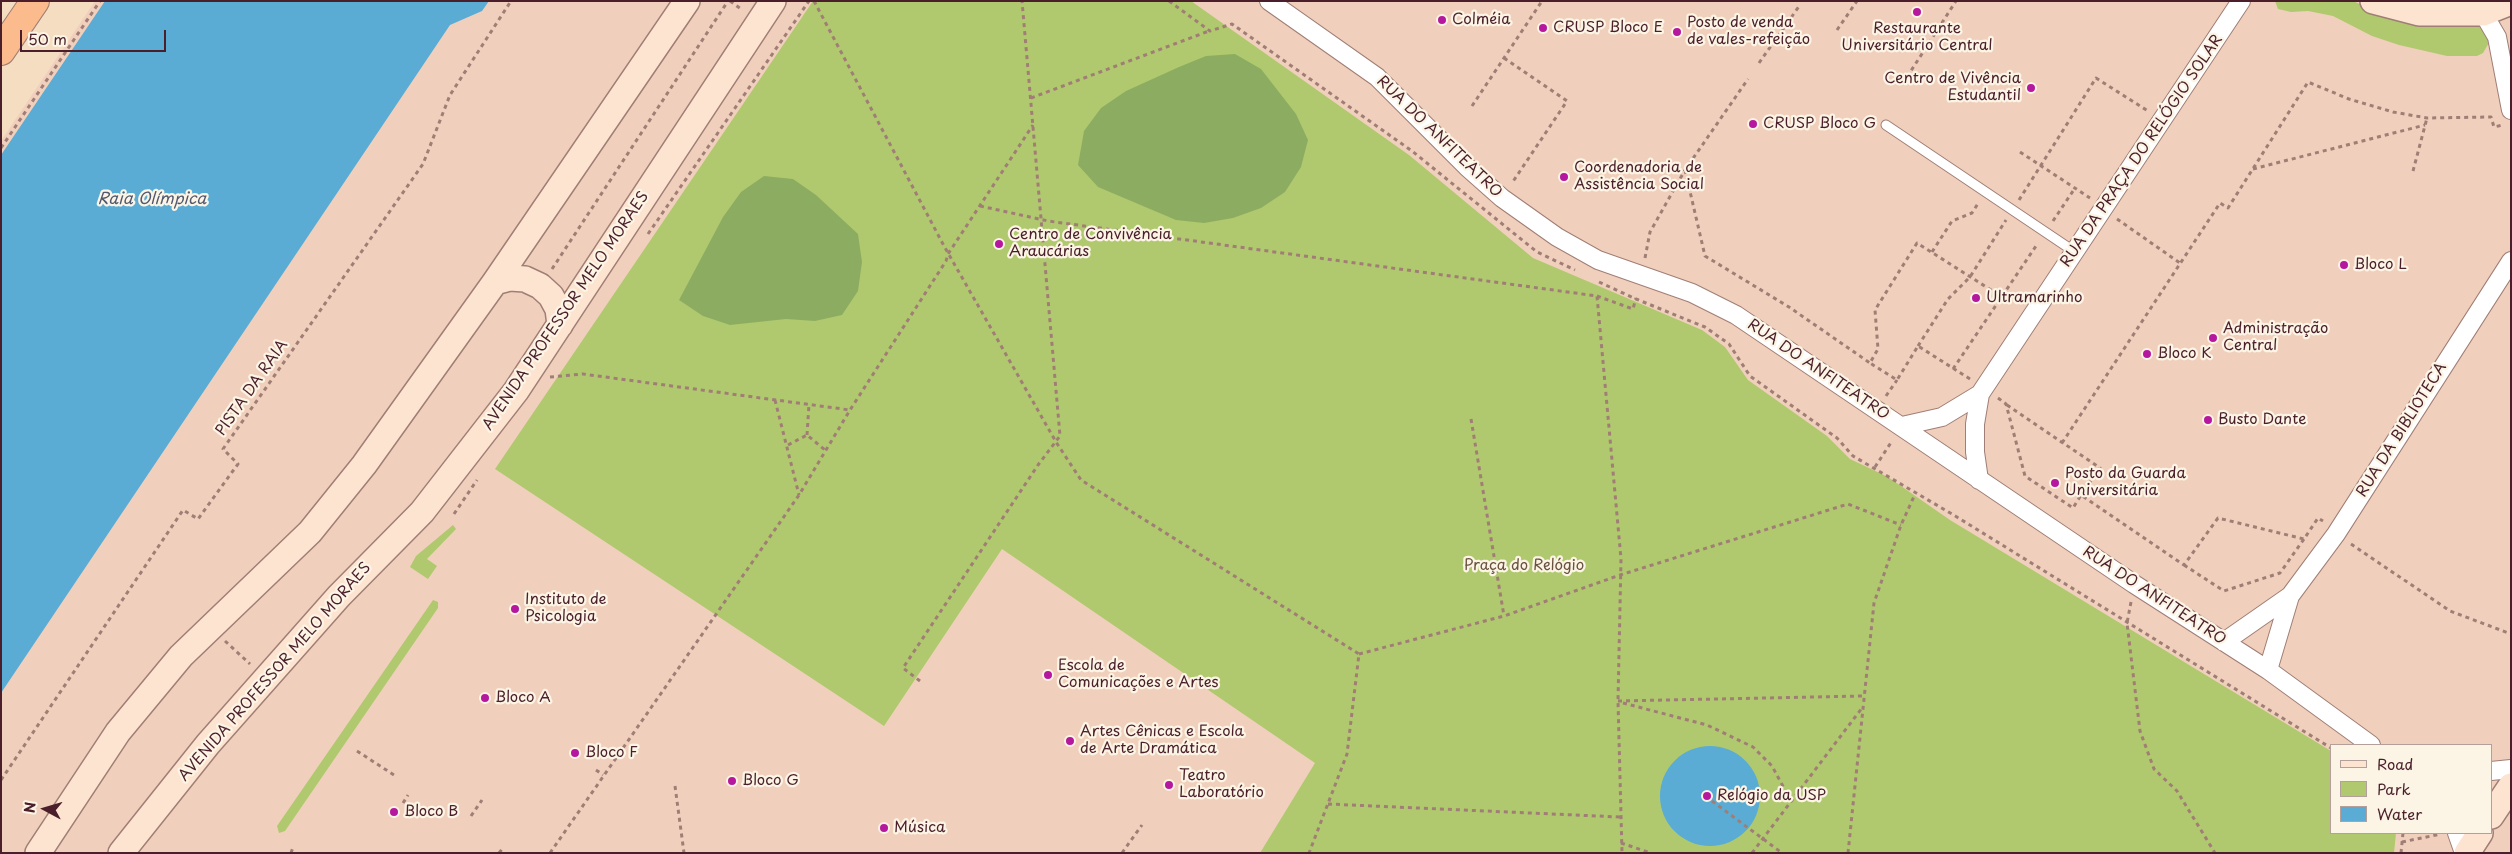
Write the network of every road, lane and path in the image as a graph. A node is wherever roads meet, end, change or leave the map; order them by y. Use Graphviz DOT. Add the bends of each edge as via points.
graph roads {
  1 [pos="35,1"];
  2 [pos="100,1"];
  3 [pos="512,1"];
  4 [pos="687,1"];
  5 [pos="728,1"];
  6 [pos="772,1"];
  7 [pos="814,1"];
  8 [pos="1022,1"];
  9 [pos="1169,1"];
  10 [pos="1269,1"];
  11 [pos="1542,1"];
  12 [pos="1857,1"];
  13 [pos="1956,1"];
  14 [pos="2373,1"];
  15 [pos="2511,2"];
  16 [pos="2243,4"];
  17 [pos="1800,5"];
  18 [pos="2478,7"];
  19 [pos="1837,30"];
  20 [pos="1210,31"];
  21 [pos="1,51"];
  22 [pos="1504,58"];
  23 [pos="1760,63"];
  24 [pos="1907,77"];
  25 [pos="1748,79"];
  26 [pos="1031,98"];
  27 [pos="1472,106"];
  28 [pos="2511,110"];
  29 [pos="2427,118"];
  30 [pos="2163,120"];
  31 [pos="1033,125"];
  32 [pos="1886,125"];
  33 [pos="2425,125"];
  34 [pos="2494,127"];
  35 [pos="1,148"];
  36 [pos="2020,152"];
  37 [pos="2040,166"];
  38 [pos="1685,170"];
  39 [pos="2252,170"];
  40 [pos="2413,171"];
  41 [pos="2075,188"];
  42 [pos="1985,191"];
  43 [pos="1502,198"];
  44 [pos="980,206"];
  45 [pos="2104,208"];
  46 [pos="2012,210"];
  47 [pos="1043,221"];
  48 [pos="2122,223"];
  49 [pos="2045,232"];
  50 [pos="1932,252"];
  51 [pos="2075,252"];
  52 [pos="948,254"];
  53 [pos="2511,261"];
  54 [pos="2180,263"];
  55 [pos="1582,274"];
  56 [pos="1642,276"];
  57 [pos="1970,277"];
  58 [pos="1591,278"];
  59 [pos="496,282"];
  60 [pos="540,286"];
  61 [pos="1597,296"];
  62 [pos="2002,297"];
  63 [pos="1636,299"];
  64 [pos="560,325"];
  65 [pos="1918,346"];
  66 [pos="1870,363"];
  67 [pos="549,377"];
  68 [pos="1982,391"];
  69 [pos="775,400"];
  70 [pos="810,404"];
  71 [pos="2006,404"];
  72 [pos="850,410"];
  73 [pos="1471,419"];
  74 [pos="1902,426"];
  75 [pos="806,435"];
  76 [pos="1056,442"];
  77 [pos="2062,443"];
  78 [pos="788,445"];
  79 [pos="825,450"];
  80 [pos="1876,467"];
  81 [pos="1979,480"];
  82 [pos="1916,492"];
  83 [pos="799,495"];
  84 [pos="2081,495"];
  85 [pos="1901,525"];
  86 [pos="2336,534"];
  87 [pos="2304,539"];
  88 [pos="2184,565"];
  89 [pos="1620,575"];
  90 [pos="2134,584"];
  91 [pos="2290,596"];
  92 [pos="1504,616"];
  93 [pos="2127,623"];
  94 [pos="210,627"];
  95 [pos="2511,634"];
  96 [pos="2224,642"];
  97 [pos="1359,654"];
  98 [pos="2268,670"];
  99 [pos="266,679"];
  100 [pos="920,681"];
  101 [pos="1864,696"];
  102 [pos="1618,701"];
  103 [pos="1863,707"];
  104 [pos="2370,744"];
  105 [pos="2330,747"];
  106 [pos="357,751"];
  107 [pos="2511,769"];
  108 [pos="596,770"];
  109 [pos="2492,771"];
  110 [pos="394,775"];
  111 [pos="604,775"];
  112 [pos="1,780"];
  113 [pos="675,786"];
  114 [pos="2511,786"];
  115 [pos="408,795"];
  116 [pos="482,800"];
  117 [pos="1712,801"];
  118 [pos="1791,801"];
  119 [pos="403,803"];
  120 [pos="1328,804"];
  121 [pos="2492,814"];
  122 [pos="471,816"];
  123 [pos="1620,817"];
  124 [pos="1142,825"];
  125 [pos="2403,834"];
  126 [pos="2441,834"];
  127 [pos="2457,834"];
  128 [pos="2479,834"];
  129 [pos="1763,838"];
  130 [pos="1621,842"];
  131 [pos="2402,842"];
  132 [pos="293,847"];
  133 [pos="503,848"];
  134 [pos="38,853"];
  135 [pos="121,853"];
  136 [pos="291,853"];
  137 [pos="499,853"];
  138 [pos="550,853"];
  139 [pos="684,853"];
  140 [pos="1122,853"];
  141 [pos="1309,853"];
  142 [pos="1622,853"];
  143 [pos="1652,853"];
  144 [pos="1752,853"];
  145 [pos="1782,853"];
  146 [pos="1848,853"];
  147 [pos="2215,853"];
  148 [pos="2401,853"];
  149 [pos="2466,853"];
  1 -- 21 [label="highway"];
  2 -- 35 [label="path"];
  3 -- 112 [label="path, PISTA DA RAIA" via="450,95 423,164 223,449 238,464 198,519 183,510"];
  4 -- 59 [label="street"];
  5 -- 60 [label="path"];
  6 -- 64 [label="street, AVENIDA PROFESSOR MELO MORAES"];
  7 -- 52 [label="path"];
  8 -- 26 [label="path"];
  9 -- 20 [label="path"];
  10 -- 43 [label="street, RUA DO ANFITEATRO" via="1377,77"];
  11 -- 22 [label="path"];
  12 -- 19 [label="path"];
  13 -- 24 [label="path"];
  14 -- 18 [label="street" via="2419,13"];
  15 -- 18 [label="street"];
  16 -- 30 [label="street, RUA DA PRAÇA DO RELÓGIO SOLAR"];
  17 -- 23 [label="path"];
  18 -- 28 [label="street" via="2497,37"];
  20 -- 26 [label="path"];
  20 -- 55 [label="path" via="1232,24 1412,152 1537,252"];
  22 -- 27 [label="path"];
  22 -- 43 [label="path" via="1567,101"];
  25 -- 38 [label="path"];
  26 -- 31 [label="path"];
  29 -- 33 [label="path"];
  29 -- 34 [label="path" via="2490,117"];
  29 -- 39 [label="path" via="2358,102 2308,82"];
  30 -- 37 [label="path" via="2096,78"];
  30 -- 45 [label="street, RUA DA PRAÇA DO RELÓGIO SOLAR"];
  31 -- 44 [label="path"];
  31 -- 47 [label="path"];
  32 -- 42 [label="lane"];
  33 -- 39 [label="path"];
  33 -- 40 [label="path"];
  36 -- 37 [label="path"];
  37 -- 41 [label="path"];
  37 -- 46 [label="path"];
  38 -- 56 [label="path" via="1650,232"];
  38 -- 66 [label="path" via="1705,256 1789,307"];
  39 -- 54 [label="path" via="2228,208 2220,204"];
  41 -- 45 [label="path"];
  41 -- 49 [label="path"];
  42 -- 46 [label="lane"];
  42 -- 50 [label="path" via="1972,213 1952,221"];
  43 -- 56 [label="street, RUA DO ANFITEATRO" via="1557,237 1598,260"];
  44 -- 47 [label="path"];
  44 -- 52 [label="path"];
  45 -- 51 [label="street, RUA DA PRAÇA DO RELÓGIO SOLAR"];
  46 -- 49 [label="lane"];
  46 -- 57 [label="path"];
  47 -- 61 [label="path"];
  47 -- 76 [label="path" via="1060,436"];
  48 -- 54 [label="path"];
  49 -- 51 [label="lane"];
  49 -- 62 [label="path"];
  50 -- 57 [label="path"];
  50 -- 66 [label="path" via="1917,243 1875,310 1878,349"];
  51 -- 68 [label="street, RUA DA PRAÇA DO RELÓGIO SOLAR"];
  52 -- 72 [label="path"];
  52 -- 76 [label="path"];
  53 -- 86 [label="street, RUA DA BIBLIOTECA"];
  54 -- 77 [label="path"];
  56 -- 63 [label="path"];
  56 -- 74 [label="street, RUA DO ANFITEATRO" via="1692,293 1736,315"];
  57 -- 62 [label="path"];
  57 -- 65 [label="path" via="1948,299"];
  58 -- 63 [label="path"];
  59 -- 60 [label="street" via="510,278 525,279"];
  59 -- 94 [label="street" via="364,465 310,532"];
  60 -- 64 [label="street" via="558,309"];
  61 -- 63 [label="path" via="1632,309"];
  61 -- 89 [label="path"];
  62 -- 65 [label="path" via="1953,369"];
  63 -- 80 [label="path" via="1705,327 1729,344 1750,376 1837,438 1853,456"];
  64 -- 99 [label="street, AVENIDA PROFESSOR MELO MORAES" via="516,391 422,512 339,596"];
  65 -- 66 [label="path" via="1897,380"];
  67 -- 69 [label="path" via="583,374"];
  68 -- 71 [label="path"];
  68 -- 74 [label="street, RUA DA PRAÇA DO RELÓGIO SOLAR" via="1942,417"];
  68 -- 81 [label="street, RUA DA PRAÇA DO RELÓGIO SOLAR" via="1975,424 1974,452"];
  69 -- 70 [label="path"];
  69 -- 78 [label="path"];
  70 -- 72 [label="path"];
  70 -- 75 [label="path"];
  71 -- 77 [label="path"];
  71 -- 84 [label="path" via="2025,476 2073,508"];
  72 -- 79 [label="path"];
  73 -- 92 [label="path"];
  74 -- 80 [label="path"];
  74 -- 81 [label="street, RUA DO ANFITEATRO"];
  75 -- 78 [label="path"];
  75 -- 79 [label="path"];
  76 -- 97 [label="path" via="1081,480"];
  76 -- 100 [label="path" via="903,668"];
  77 -- 84 [label="path" via="2100,468"];
  78 -- 83 [label="path"];
  79 -- 83 [label="path"];
  80 -- 82 [label="path"];
  81 -- 90 [label="street, RUA DO ANFITEATRO"];
  82 -- 85 [label="path"];
  82 -- 93 [label="path"];
  83 -- 111 [label="path"];
  84 -- 88 [label="path"];
  85 -- 89 [label="path" via="1848,504"];
  85 -- 101 [label="path" via="1874,602"];
  86 -- 87 [label="path" via="2318,518"];
  86 -- 91 [label="street, RUA DA BIBLIOTECA"];
  86 -- 95 [label="path" via="2450,611"];
  87 -- 88 [label="path" via="2218,518"];
  87 -- 88 [label="path" via="2280,573 2224,591"];
  89 -- 92 [label="path"];
  89 -- 102 [label="path"];
  90 -- 93 [label="path"];
  90 -- 96 [label="street, RUA DO ANFITEATRO"];
  91 -- 96 [label="street, RUA DA BIBLIOTECA"];
  91 -- 98 [label="street, RUA DA BIBLIOTECA"];
  92 -- 97 [label="path"];
  93 -- 105 [label="path"];
  93 -- 147 [label="path" via="2140,732 2154,768 2177,791"];
  94 -- 99 [label="path"];
  94 -- 134 [label="street" via="181,656 118,732"];
  96 -- 98 [label="street, RUA DO ANFITEATRO"];
  97 -- 120 [label="path" via="1347,754"];
  98 -- 104 [label="street, RUA DO ANFITEATRO"];
  99 -- 135 [label="street, AVENIDA PROFESSOR MELO MORAES" via="208,744"];
  101 -- 102 [label="path"];
  101 -- 103 [label="path"];
  102 -- 118 [label="path" via="1707,725 1753,747 1772,766"];
  102 -- 123 [label="path"];
  103 -- 118 [label="path"];
  103 -- 146 [label="path"];
  106 -- 110 [label="path"];
  107 -- 109 [label="street"];
  108 -- 111 [label="path"];
  111 -- 138 [label="path"];
  113 -- 139 [label="path"];
  114 -- 121 [label="street"];
  115 -- 119 [label="path"];
  116 -- 122 [label="path"];
  117 -- 129 [label="path"];
  118 -- 129 [label="path"];
  120 -- 123 [label="path"];
  120 -- 141 [label="path"];
  123 -- 130 [label="path"];
  124 -- 140 [label="path"];
  125 -- 131 [label="path"];
  126 -- 131 [label="path"];
  127 -- 149 [label="street"];
  128 -- 149 [label="street"];
  129 -- 144 [label="path"];
  129 -- 145 [label="path"];
  130 -- 142 [label="path"];
  130 -- 143 [label="path"];
  131 -- 148 [label="path"];
  132 -- 136 [label="path"];
  133 -- 137 [label="path"];
}
